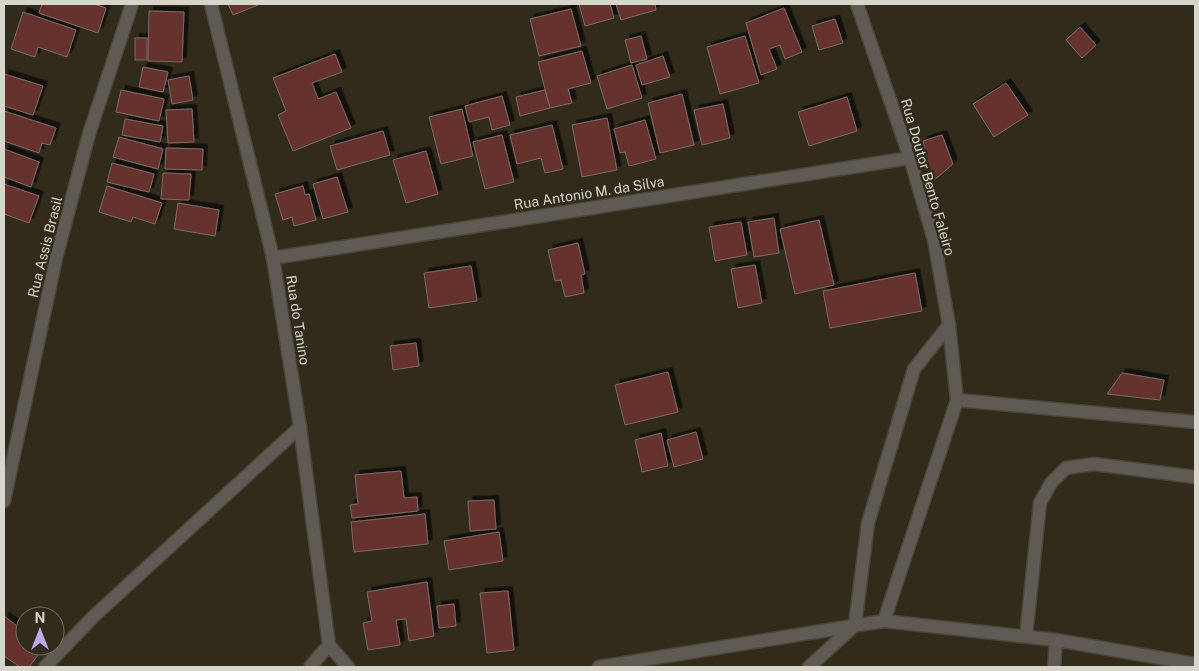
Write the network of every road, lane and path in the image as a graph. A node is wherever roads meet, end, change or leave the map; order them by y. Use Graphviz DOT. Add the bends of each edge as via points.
graph roads {
  1 [pos="132,4"];
  2 [pos="211,4"];
  3 [pos="857,4"];
  4 [pos="910,158"];
  5 [pos="273,258"];
  6 [pos="949,325"];
  7 [pos="957,400"];
  8 [pos="1195,422"];
  9 [pos="300,427"];
  10 [pos="1195,477"];
  11 [pos="4,501"];
  12 [pos="884,621"];
  13 [pos="855,625"];
  14 [pos="1026,636"];
  15 [pos="1056,640"];
  16 [pos="329,645"];
  17 [pos="1195,664"];
  18 [pos="45,667"];
  19 [pos="310,667"];
  20 [pos="348,667"];
  21 [pos="599,667"];
  22 [pos="809,667"];
  23 [pos="1054,667"];
  1 -- 11 [label="street, Rua Assis Brasil" via="89,134 56,258"];
  2 -- 5 [label="street, Rua do Tanino"];
  3 -- 4 [label="street, Rua Doutor Bento Faleiro"];
  4 -- 5 [label="street, Rua Antonio M. da Silva"];
  4 -- 6 [label="street, Rua Doutor Bento Faleiro" via="934,240"];
  5 -- 9 [label="street, Rua do Tanino"];
  6 -- 7 [label="street, Rua Doutor Bento Faleiro"];
  6 -- 13 [label="street" via="914,369 868,523"];
  7 -- 8 [label="street"];
  7 -- 12 [label="street, Rua Doutor Bento Faleiro"];
  9 -- 16 [label="street, Rua do Tanino"];
  9 -- 18 [label="street" via="93,617"];
  10 -- 14 [label="street" via="1094,464 1066,468 1051,483 1040,503"];
  12 -- 13 [label="street"];
  12 -- 14 [label="street"];
  13 -- 21 [label="street"];
  13 -- 22 [label="street"];
  14 -- 15 [label="street"];
  15 -- 17 [label="street"];
  15 -- 23 [label="street"];
  16 -- 19 [label="street"];
  16 -- 20 [label="street"];
}
